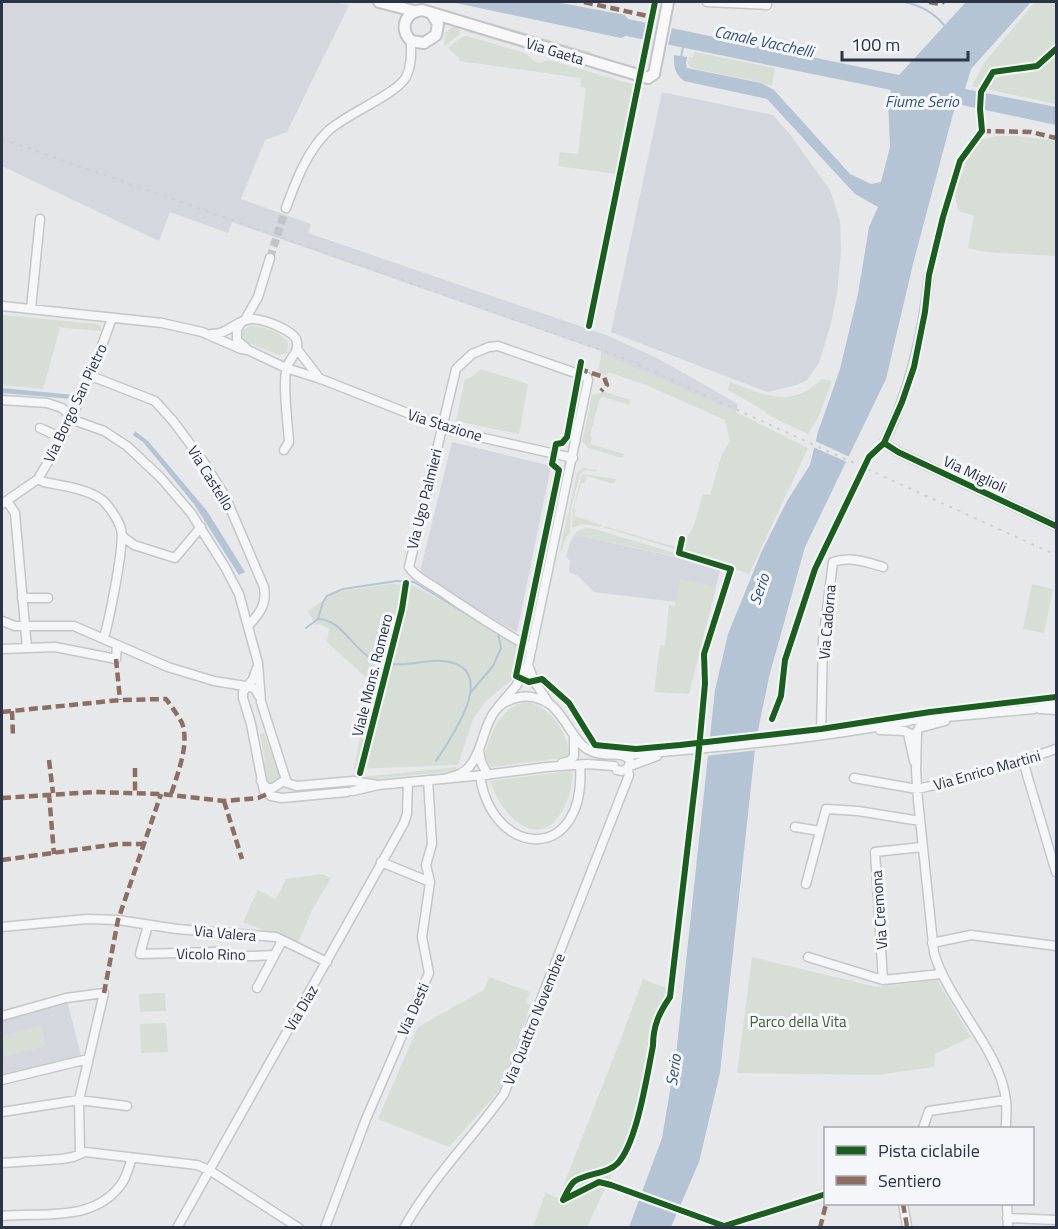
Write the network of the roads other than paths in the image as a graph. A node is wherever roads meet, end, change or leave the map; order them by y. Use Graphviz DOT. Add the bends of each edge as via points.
graph roads {
  1 [pos="379,2"];
  2 [pos="668,2"];
  3 [pos="706,2"];
  4 [pos="766,5"];
  5 [pos="419,9"];
  6 [pos="458,22"];
  7 [pos="438,30"];
  8 [pos="416,42"];
  9 [pos="286,207"];
  10 [pos="40,219"];
  11 [pos="270,258"];
  12 [pos="929,275"];
  13 [pos="258,297"];
  14 [pos="2,306"];
  15 [pos="31,309"];
  16 [pos="112,318"];
  17 [pos="243,321"];
  18 [pos="262,321"];
  19 [pos="208,334"];
  20 [pos="297,349"];
  21 [pos="248,350"];
  22 [pos="288,364"];
  23 [pos="91,376"];
  24 [pos="321,379"];
  25 [pos="2,400"];
  26 [pos="71,418"];
  27 [pos="442,427"];
  28 [pos="40,428"];
  29 [pos="62,438"];
  30 [pos="284,450"];
  31 [pos="573,458"];
  32 [pos="38,479"];
  33 [pos="4,502"];
  34 [pos="1056,526"];
  35 [pos="201,527"];
  36 [pos="122,536"];
  37 [pos="884,567"];
  38 [pos="22,598"];
  39 [pos="48,598"];
  40 [pos="2,621"];
  41 [pos="249,625"];
  42 [pos="25,626"];
  43 [pos="104,638"];
  44 [pos="117,645"];
  45 [pos="27,648"];
  46 [pos="532,648"];
  47 [pos="2,650"];
  48 [pos="258,663"];
  49 [pos="528,664"];
  50 [pos="248,686"];
  51 [pos="261,702"];
  52 [pos="549,703"];
  53 [pos="1056,703"];
  54 [pos="498,707"];
  55 [pos="1034,709"];
  56 [pos="1056,710"];
  57 [pos="912,728"];
  58 [pos="821,735"];
  59 [pos="573,736"];
  60 [pos="479,749"];
  61 [pos="1056,749"];
  62 [pos="666,752"];
  63 [pos="622,755"];
  64 [pos="1023,761"];
  65 [pos="580,765"];
  66 [pos="547,767"];
  67 [pos="629,767"];
  68 [pos="616,768"];
  69 [pos="484,775"];
  70 [pos="854,778"];
  71 [pos="444,779"];
  72 [pos="285,780"];
  73 [pos="428,780"];
  74 [pos="261,781"];
  75 [pos="408,782"];
  76 [pos="378,785"];
  77 [pos="624,788"];
  78 [pos="917,789"];
  79 [pos="920,821"];
  80 [pos="795,827"];
  81 [pos="820,831"];
  82 [pos="922,847"];
  83 [pos="381,862"];
  84 [pos="1056,872"];
  85 [pos="430,882"];
  86 [pos="806,884"];
  87 [pos="148,926"];
  88 [pos="2,927"];
  89 [pos="282,941"];
  90 [pos="932,943"];
  91 [pos="1056,946"];
  92 [pos="274,955"];
  93 [pos="808,957"];
  94 [pos="327,963"];
  95 [pos="941,974"];
  96 [pos="884,980"];
  97 [pos="257,988"];
  98 [pos="2,1016"];
  99 [pos="88,1059"];
  100 [pos="2,1080"];
  101 [pos="79,1100"];
  102 [pos="1006,1100"];
  103 [pos="127,1106"];
  104 [pos="2,1112"];
  105 [pos="924,1127"];
  106 [pos="1006,1127"];
  107 [pos="80,1153"];
  108 [pos="132,1158"];
  109 [pos="2,1162"];
  110 [pos="209,1170"];
  111 [pos="903,1205"];
  112 [pos="1007,1205"];
  113 [pos="2,1216"];
  114 [pos="1056,1220"];
  115 [pos="1007,1223"];
  116 [pos="907,1226"];
  117 [pos="177,1227"];
  118 [pos="300,1227"];
  119 [pos="325,1227"];
  120 [pos="404,1227"];
  1 -- 5 [label="main road, Via Gaeta"];
  2 -- 6 [label="main road, Via Gaeta" via="651,78"];
  3 -- 4 [label="street"];
  5 -- 6 [label="main road, Via Gaeta"];
  5 -- 7 [label="main road" via="438,24"];
  5 -- 8 [label="main road" via="404,27"];
  6 -- 7 [label="main road"];
  7 -- 8 [label="main road" via="432,40"];
  8 -- 9 [label="street" via="405,80 326,133 306,162"];
  10 -- 15 [label="street"];
  11 -- 13 [label="street"];
  12 -- 34 [label="street, Via Miglioli" via="914,367 896,421 884,443"];
  13 -- 17 [label="street"];
  13 -- 18 [label="street"];
  14 -- 15 [label="street, Via Stazione"];
  15 -- 16 [label="street, Via Stazione"];
  16 -- 19 [label="street, Via Stazione" via="180,325"];
  16 -- 23 [label="street, Via Borgo San Pietro"];
  17 -- 18 [label="street"];
  17 -- 19 [label="street" via="222,333"];
  17 -- 21 [label="street" via="237,330 237,340"];
  18 -- 20 [label="street, Via Stazione" via="292,333"];
  19 -- 21 [label="street, Via Stazione"];
  20 -- 22 [label="street"];
  20 -- 24 [label="street, Via Stazione"];
  21 -- 22 [label="street, Via Stazione"];
  22 -- 24 [label="street, Via Stazione"];
  22 -- 30 [label="street" via="289,442"];
  23 -- 26 [label="street, Via Borgo San Pietro"];
  23 -- 41 [label="street, Via Castello" via="155,401 220,488 265,590 263,607"];
  24 -- 27 [label="street, Via Stazione"];
  25 -- 26 [label="street" via="47,404 62,408"];
  26 -- 29 [label="street, Via Borgo San Pietro"];
  26 -- 35 [label="street" via="104,431 127,446 161,478"];
  27 -- 31 [label="street, Via Stazione"];
  27 -- 31 [label="street" via="456,369 472,354 498,346 588,378"];
  27 -- 46 [label="street, Via Ugo Palmieri" via="409,568"];
  28 -- 29 [label="street"];
  29 -- 32 [label="street, Via Borgo San Pietro"];
  31 -- 46 [label="street"];
  32 -- 33 [label="street, Via Borgo San Pietro"];
  32 -- 36 [label="street" via="82,490 103,500 121,527"];
  33 -- 38 [label="street" via="15,513"];
  35 -- 36 [label="street" via="175,558 134,545"];
  35 -- 41 [label="street" via="234,584"];
  36 -- 43 [label="street"];
  37 -- 58 [label="street, Via Cadorna" via="855,559 833,562 823,641"];
  38 -- 39 [label="street"];
  38 -- 42 [label="street"];
  40 -- 42 [label="street"];
  41 -- 48 [label="street"];
  42 -- 43 [label="street" via="74,626"];
  42 -- 45 [label="street"];
  43 -- 44 [label="street"];
  44 -- 45 [label="street" via="116,659 55,647"];
  44 -- 50 [label="street" via="168,668"];
  45 -- 47 [label="street"];
  46 -- 49 [label="street"];
  48 -- 50 [label="street"];
  48 -- 51 [label="street"];
  49 -- 52 [label="street"];
  49 -- 54 [label="street"];
  50 -- 51 [label="street" via="256,690"];
  50 -- 74 [label="street" via="243,698"];
  51 -- 72 [label="street"];
  52 -- 54 [label="street" via="523,696"];
  52 -- 59 [label="street"];
  53 -- 55 [label="street"];
  54 -- 60 [label="street"];
  55 -- 56 [label="street"];
  55 -- 57 [label="street" via="961,717"];
  57 -- 58 [label="street"];
  57 -- 78 [label="street"];
  58 -- 62 [label="street"];
  59 -- 63 [label="street" via="589,752"];
  59 -- 66 [label="street" via="575,753 570,761"];
  60 -- 69 [label="street"];
  60 -- 71 [label="street" via="467,770"];
  61 -- 64 [label="street, Via Enrico Martini"];
  62 -- 63 [label="street"];
  62 -- 67 [label="street"];
  63 -- 67 [label="street" via="630,759"];
  63 -- 68 [label="street" via="614,761"];
  64 -- 78 [label="street, Via Enrico Martini"];
  64 -- 84 [label="street"];
  65 -- 66 [label="street"];
  65 -- 68 [label="street"];
  65 -- 69 [label="street" via="579,800 572,817 557,834 540,840 517,835 501,823 484,796"];
  66 -- 69 [label="street"];
  67 -- 68 [label="street" via="622,771"];
  67 -- 77 [label="street, Via Quattro Novembre"];
  68 -- 77 [label="street"];
  69 -- 71 [label="street"];
  70 -- 78 [label="street"];
  71 -- 73 [label="street"];
  72 -- 74 [label="street" via="273,788 267,788"];
  72 -- 76 [label="street" via="294,786 353,781"];
  73 -- 75 [label="street"];
  73 -- 85 [label="street, Via Desti" via="432,844 426,865"];
  74 -- 76 [label="street" via="264,791 275,798"];
  75 -- 76 [label="street"];
  75 -- 83 [label="street, Via Diaz" via="407,814"];
  77 -- 120 [label="street, Via Quattro Novembre" via="504,1094 434,1181"];
  78 -- 79 [label="street"];
  79 -- 81 [label="street" via="826,809"];
  79 -- 82 [label="street"];
  80 -- 81 [label="street"];
  81 -- 86 [label="street"];
  82 -- 90 [label="street"];
  82 -- 96 [label="street, Via Cremona" via="875,852"];
  83 -- 85 [label="street"];
  83 -- 94 [label="street, Via Diaz"];
  85 -- 119 [label="street, Via Desti" via="422,937 429,973"];
  87 -- 88 [label="street, Via Valera" via="87,919"];
  87 -- 89 [label="street, Via Valera" via="276,937"];
  87 -- 92 [label="street, Vicolo Rino" via="140,954"];
  89 -- 92 [label="street"];
  89 -- 94 [label="street, Via Valera"];
  90 -- 91 [label="street" via="971,935"];
  90 -- 95 [label="street"];
  92 -- 97 [label="street"];
  93 -- 96 [label="street"];
  94 -- 110 [label="street, Via Diaz"];
  95 -- 96 [label="street"];
  95 -- 102 [label="street" via="997,1071"];
  98 -- 99 [label="street" via="66,998 104,993"];
  99 -- 100 [label="street"];
  99 -- 101 [label="street"];
  101 -- 103 [label="street"];
  101 -- 104 [label="street"];
  101 -- 107 [label="street"];
  102 -- 105 [label="street" via="929,1111"];
  102 -- 106 [label="street"];
  107 -- 108 [label="street"];
  107 -- 109 [label="street" via="62,1159"];
  108 -- 110 [label="street" via="198,1165"];
  108 -- 113 [label="street" via="123,1182 108,1199 84,1211"];
  110 -- 117 [label="street, Via Diaz"];
  110 -- 118 [label="street"];
  111 -- 116 [label="street"];
  112 -- 115 [label="street"];
  114 -- 115 [label="street"];
}
